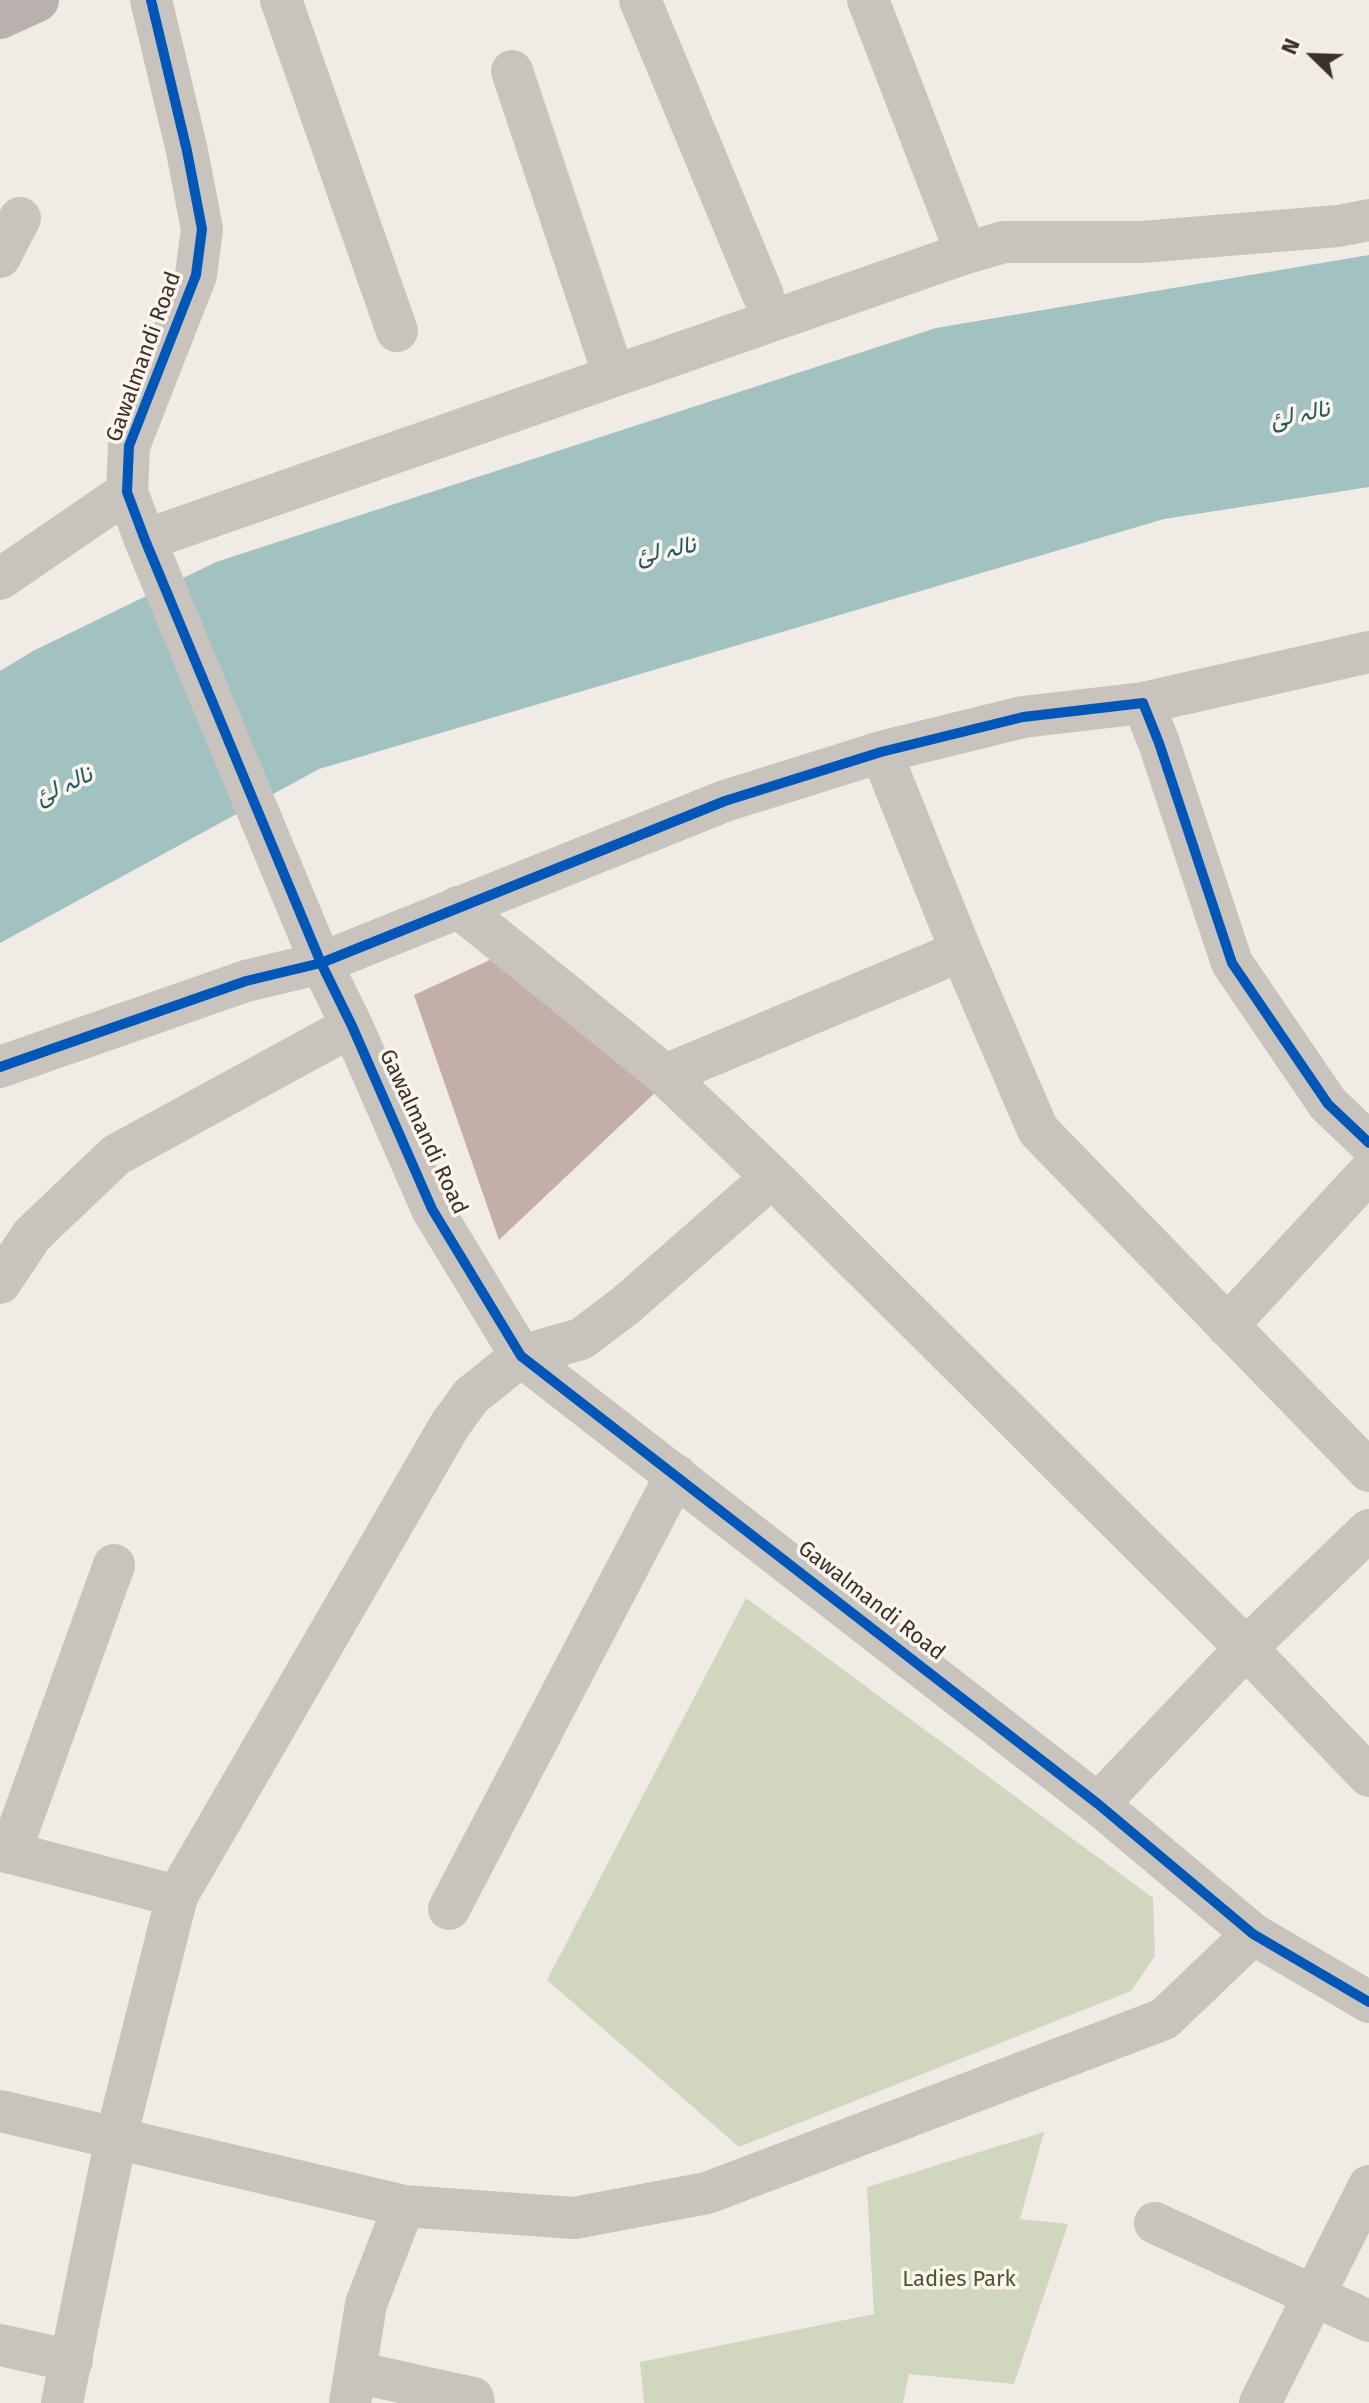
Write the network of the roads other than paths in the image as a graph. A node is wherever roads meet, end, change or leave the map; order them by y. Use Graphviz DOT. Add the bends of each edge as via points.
graph roads {
  1 [pos="37,0"];
  2 [pos="151,0"];
  3 [pos="281,0"];
  4 [pos="640,0"];
  5 [pos="868,0"];
  6 [pos="0,17"];
  7 [pos="512,71"];
  8 [pos="20,218"];
  9 [pos="1369,220"];
  10 [pos="966,253"];
  11 [pos="0,257"];
  12 [pos="763,295"];
  13 [pos="397,331"];
  14 [pos="614,376"];
  15 [pos="127,492"];
  16 [pos="145,540"];
  17 [pos="0,579"];
  18 [pos="1369,652"];
  19 [pos="1143,703"];
  20 [pos="881,752"];
  21 [pos="458,907"];
  22 [pos="961,951"];
  23 [pos="321,963"];
  24 [pos="352,1026"];
  25 [pos="0,1067"];
  26 [pos="665,1075"];
  27 [pos="1369,1143"];
  28 [pos="1369,1172"];
  29 [pos="772,1177"];
  30 [pos="0,1283"];
  31 [pos="1227,1326"];
  32 [pos="521,1356"];
  33 [pos="1369,1471"];
  34 [pos="676,1475"];
  35 [pos="1369,1530"];
  36 [pos="114,1565"];
  37 [pos="1246,1648"];
  38 [pos="1369,1776"];
  39 [pos="1098,1804"];
  40 [pos="5,1851"];
  41 [pos="177,1896"];
  42 [pos="449,1909"];
  43 [pos="1253,1934"];
  44 [pos="1369,2002"];
  45 [pos="0,2111"];
  46 [pos="116,2138"];
  47 [pos="1369,2186"];
  48 [pos="404,2206"];
  49 [pos="1155,2223"];
  50 [pos="1315,2296"];
  51 [pos="1369,2321"];
  52 [pos="0,2345"];
  53 [pos="72,2361"];
  54 [pos="352,2387"];
  55 [pos="62,2403"];
  56 [pos="474,2403"];
  57 [pos="1260,2403"];
  1 -- 6 [label="main road"];
  2 -- 15 [label="street, Gawalmandi Road" via="202,229 196,275 129,446"];
  3 -- 13 [label="street"];
  4 -- 12 [label="street"];
  5 -- 10 [label="street"];
  7 -- 14 [label="street"];
  8 -- 11 [label="street"];
  9 -- 10 [label="street" via="1142,242 1004,242"];
  10 -- 14 [label="street"];
  14 -- 16 [label="street"];
  15 -- 16 [label="street, Gawalmandi Road"];
  15 -- 17 [label="street"];
  16 -- 23 [label="street, Gawalmandi Road"];
  18 -- 19 [label="street"];
  19 -- 20 [label="street" via="1023,717"];
  19 -- 27 [label="street" via="1232,963 1328,1104"];
  20 -- 21 [label="street" via="725,801"];
  20 -- 22 [label="street"];
  21 -- 23 [label="street"];
  21 -- 26 [label="street"];
  22 -- 26 [label="street"];
  22 -- 31 [label="street" via="1038,1130"];
  23 -- 24 [label="street, Gawalmandi Road"];
  23 -- 25 [label="street" via="246,981"];
  24 -- 30 [label="street" via="116,1155 32,1235"];
  24 -- 32 [label="street, Gawalmandi Road" via="432,1209"];
  26 -- 29 [label="street"];
  28 -- 31 [label="street"];
  29 -- 32 [label="street" via="581,1339"];
  29 -- 37 [label="street"];
  31 -- 33 [label="street"];
  32 -- 34 [label="street, Gawalmandi Road"];
  32 -- 41 [label="street" via="471,1396 450,1425"];
  34 -- 39 [label="street, Gawalmandi Road"];
  34 -- 42 [label="street"];
  35 -- 37 [label="street"];
  36 -- 40 [label="street"];
  37 -- 38 [label="street"];
  37 -- 39 [label="street"];
  39 -- 43 [label="street, Gawalmandi Road"];
  40 -- 41 [label="street"];
  41 -- 46 [label="street"];
  43 -- 44 [label="street, Gawalmandi Road"];
  43 -- 48 [label="street" via="1164,2019 707,2193 574,2218"];
  45 -- 46 [label="street"];
  46 -- 48 [label="street"];
  46 -- 53 [label="street"];
  47 -- 50 [label="street"];
  48 -- 54 [label="street" via="366,2304"];
  49 -- 50 [label="street"];
  50 -- 51 [label="street"];
  50 -- 57 [label="street"];
  52 -- 53 [label="street"];
  53 -- 55 [label="street"];
  54 -- 56 [label="street" via="473,2398"];
}
